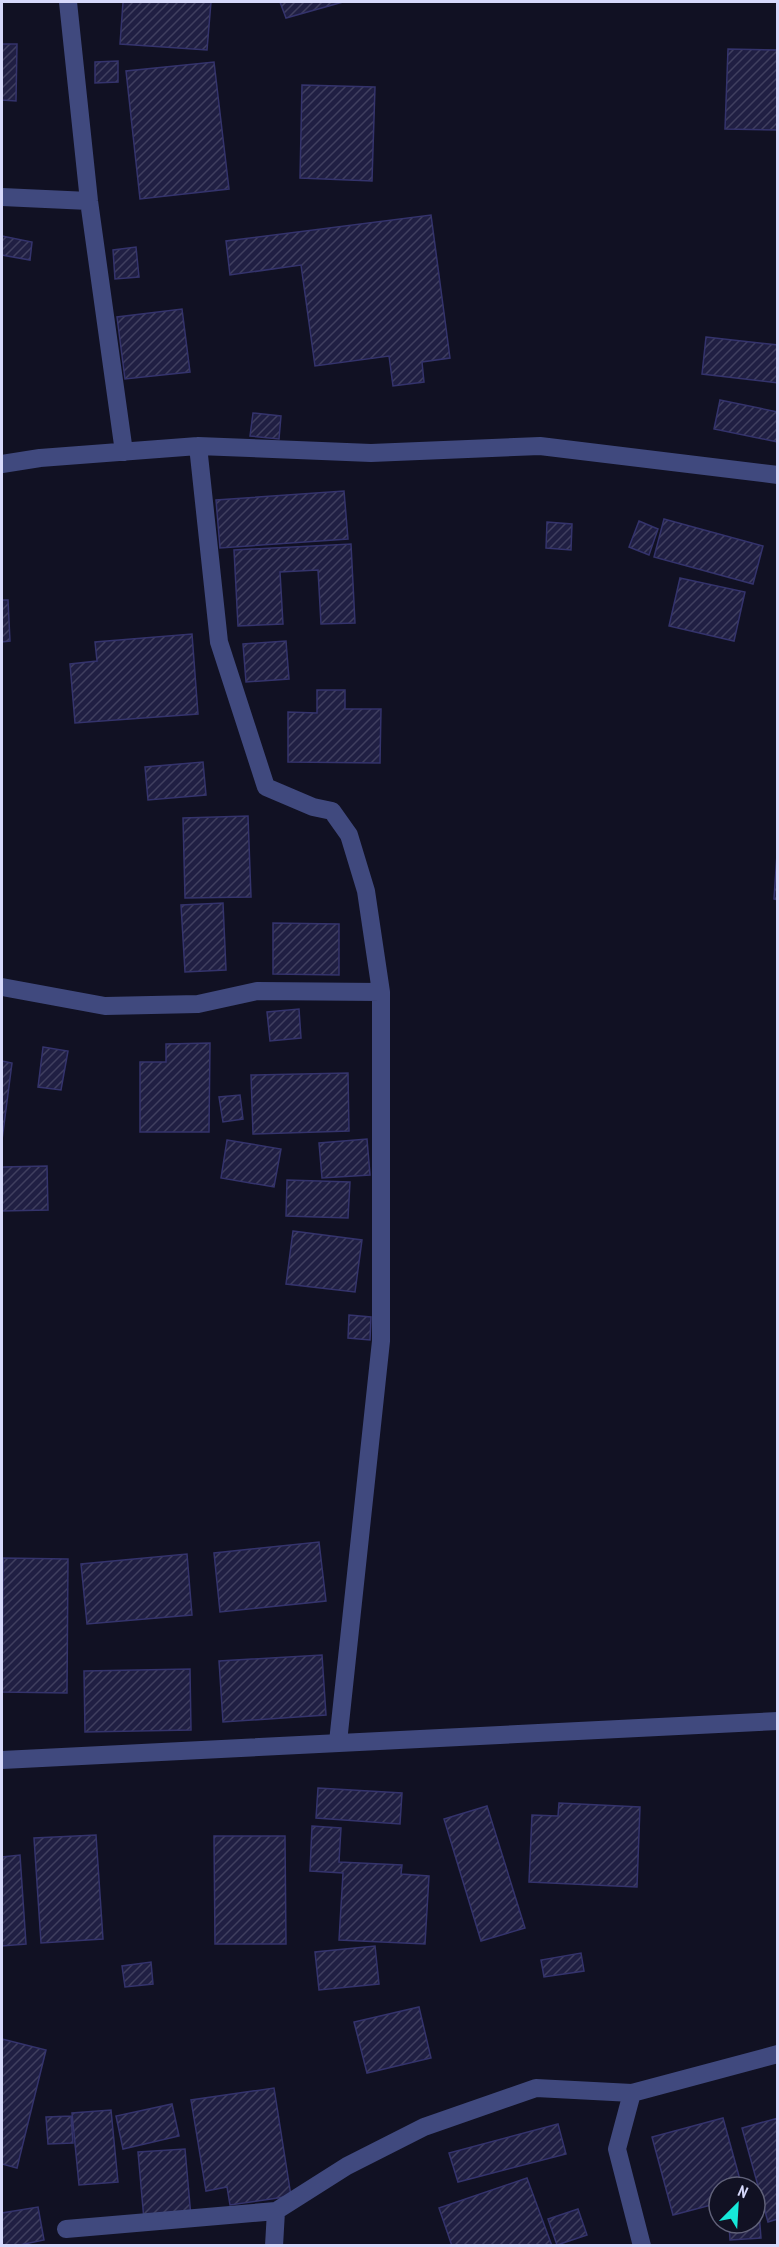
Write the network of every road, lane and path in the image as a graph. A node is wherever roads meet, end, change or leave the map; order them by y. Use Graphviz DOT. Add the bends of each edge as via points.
graph roads {
  1 [pos="68,2"];
  2 [pos="2,197"];
  3 [pos="89,201"];
  4 [pos="198,446"];
  5 [pos="124,452"];
  6 [pos="2,464"];
  7 [pos="777,476"];
  8 [pos="2,987"];
  9 [pos="381,992"];
  10 [pos="777,1721"];
  11 [pos="338,1742"];
  12 [pos="2,1760"];
  13 [pos="777,2054"];
  14 [pos="632,2093"];
  15 [pos="276,2211"];
  16 [pos="66,2229"];
  17 [pos="274,2246"];
  18 [pos="642,2246"];
  1 -- 3 [label="street"];
  2 -- 3 [label="street"];
  3 -- 5 [label="street"];
  4 -- 5 [label="street"];
  4 -- 7 [label="street" via="371,453 540,446"];
  4 -- 9 [label="street" via="219,642 266,787 332,811 350,835 366,891"];
  5 -- 6 [label="street"];
  8 -- 9 [label="street" via="105,1006 198,1004 257,991"];
  9 -- 11 [label="street" via="381,1341"];
  10 -- 11 [label="street"];
  11 -- 12 [label="street"];
  13 -- 14 [label="street"];
  14 -- 15 [label="street" via="536,2088 424,2127 347,2166"];
  14 -- 18 [label="street" via="617,2149"];
  15 -- 16 [label="street"];
  15 -- 17 [label="street"];
}
